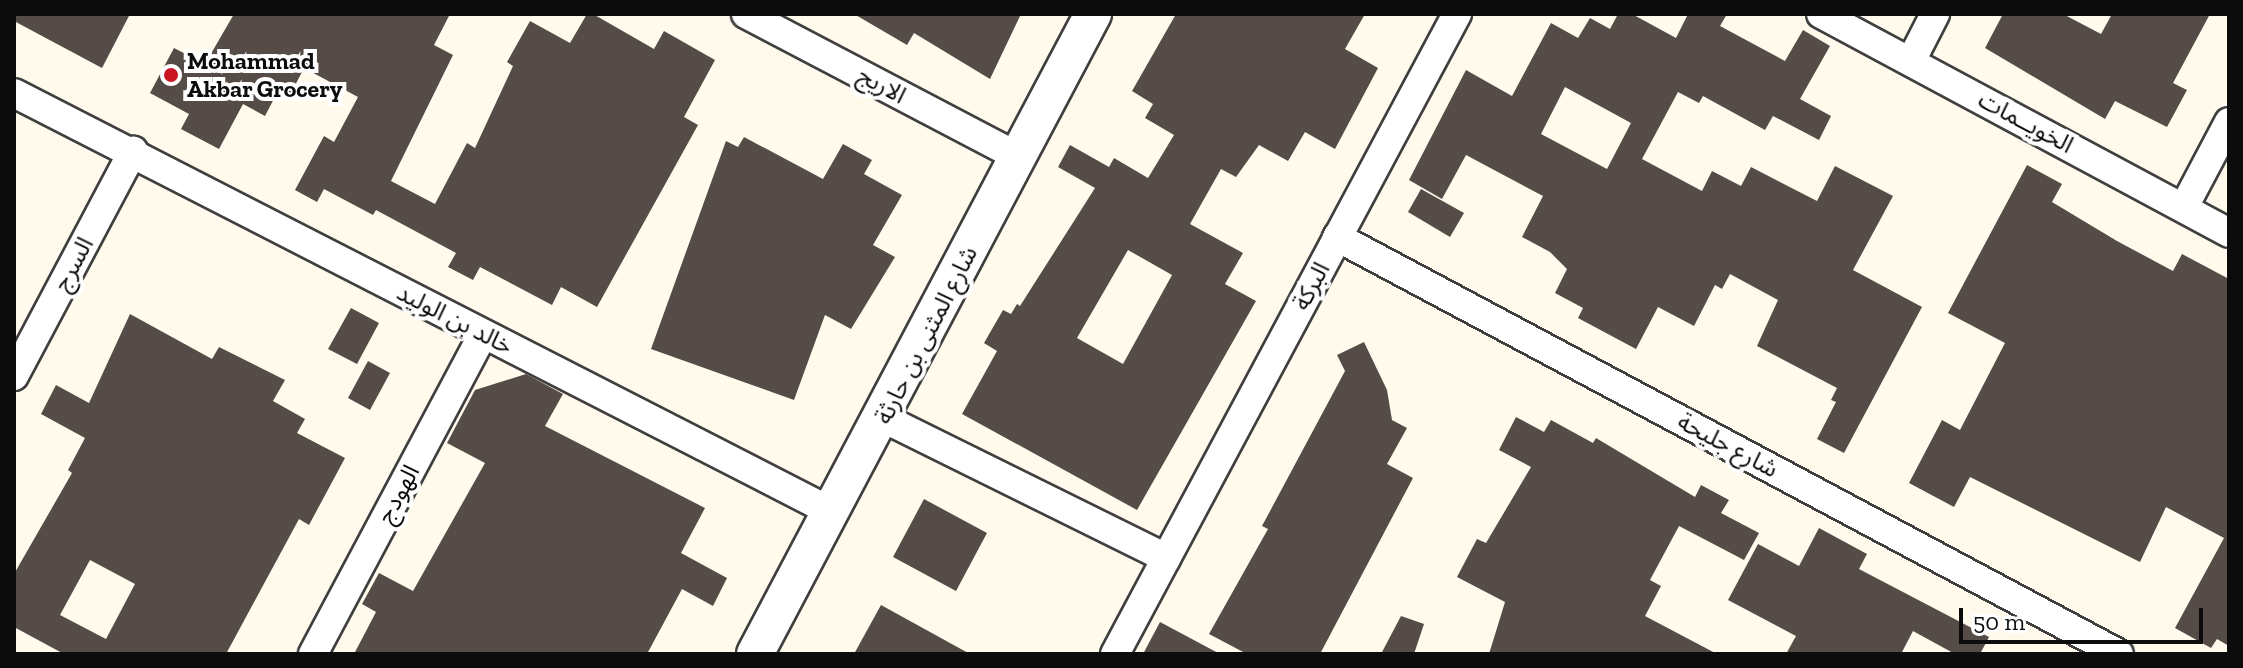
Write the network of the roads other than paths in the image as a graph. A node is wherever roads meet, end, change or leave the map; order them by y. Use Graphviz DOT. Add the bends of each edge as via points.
graph roads {
  1 [pos="746,14"];
  2 [pos="1093,14"];
  3 [pos="1457,14"];
  4 [pos="1821,14"];
  5 [pos="1935,14"];
  6 [pos="1911,61"];
  7 [pos="14,75"];
  8 [pos="14,93"];
  9 [pos="2229,122"];
  10 [pos="80,123"];
  11 [pos="133,151"];
  12 [pos="1018,157"];
  13 [pos="2184,207"];
  14 [pos="2229,233"];
  15 [pos="1337,237"];
  16 [pos="483,334"];
  17 [pos="14,376"];
  18 [pos="883,418"];
  19 [pos="832,512"];
  20 [pos="1166,558"];
  21 [pos="313,654"];
  22 [pos="755,654"];
  23 [pos="1115,654"];
  24 [pos="2119,654"];
  1 -- 12 [label="street, الاريج"];
  2 -- 12 [label="street, شارع المثنى بن حارثة"];
  3 -- 15 [label="street, البركة"];
  4 -- 6 [label="street, الخويــمات"];
  5 -- 6 [label="street"];
  6 -- 13 [label="street, الخويــمات"];
  7 -- 10 [label="street, خالد بن الوليد"];
  8 -- 10 [label="street, خالد بن الوليد"];
  9 -- 13 [label="street"];
  10 -- 11 [label="street, خالد بن الوليد"];
  11 -- 16 [label="street, خالد بن الوليد"];
  11 -- 17 [label="street, السرج"];
  12 -- 18 [label="street, شارع المثنى بن حارثة"];
  13 -- 14 [label="street, الخويــمات"];
  15 -- 20 [label="street, البركة"];
  15 -- 24 [label="street, شارع جليحة"];
  16 -- 19 [label="street, خالد بن الوليد"];
  16 -- 21 [label="street, الهودج"];
  18 -- 19 [label="street, شارع المثنى بن حارثة"];
  18 -- 20 [label="street"];
  19 -- 22 [label="street, شارع المثنى بن حارثة"];
  20 -- 23 [label="street, البركة"];
}
